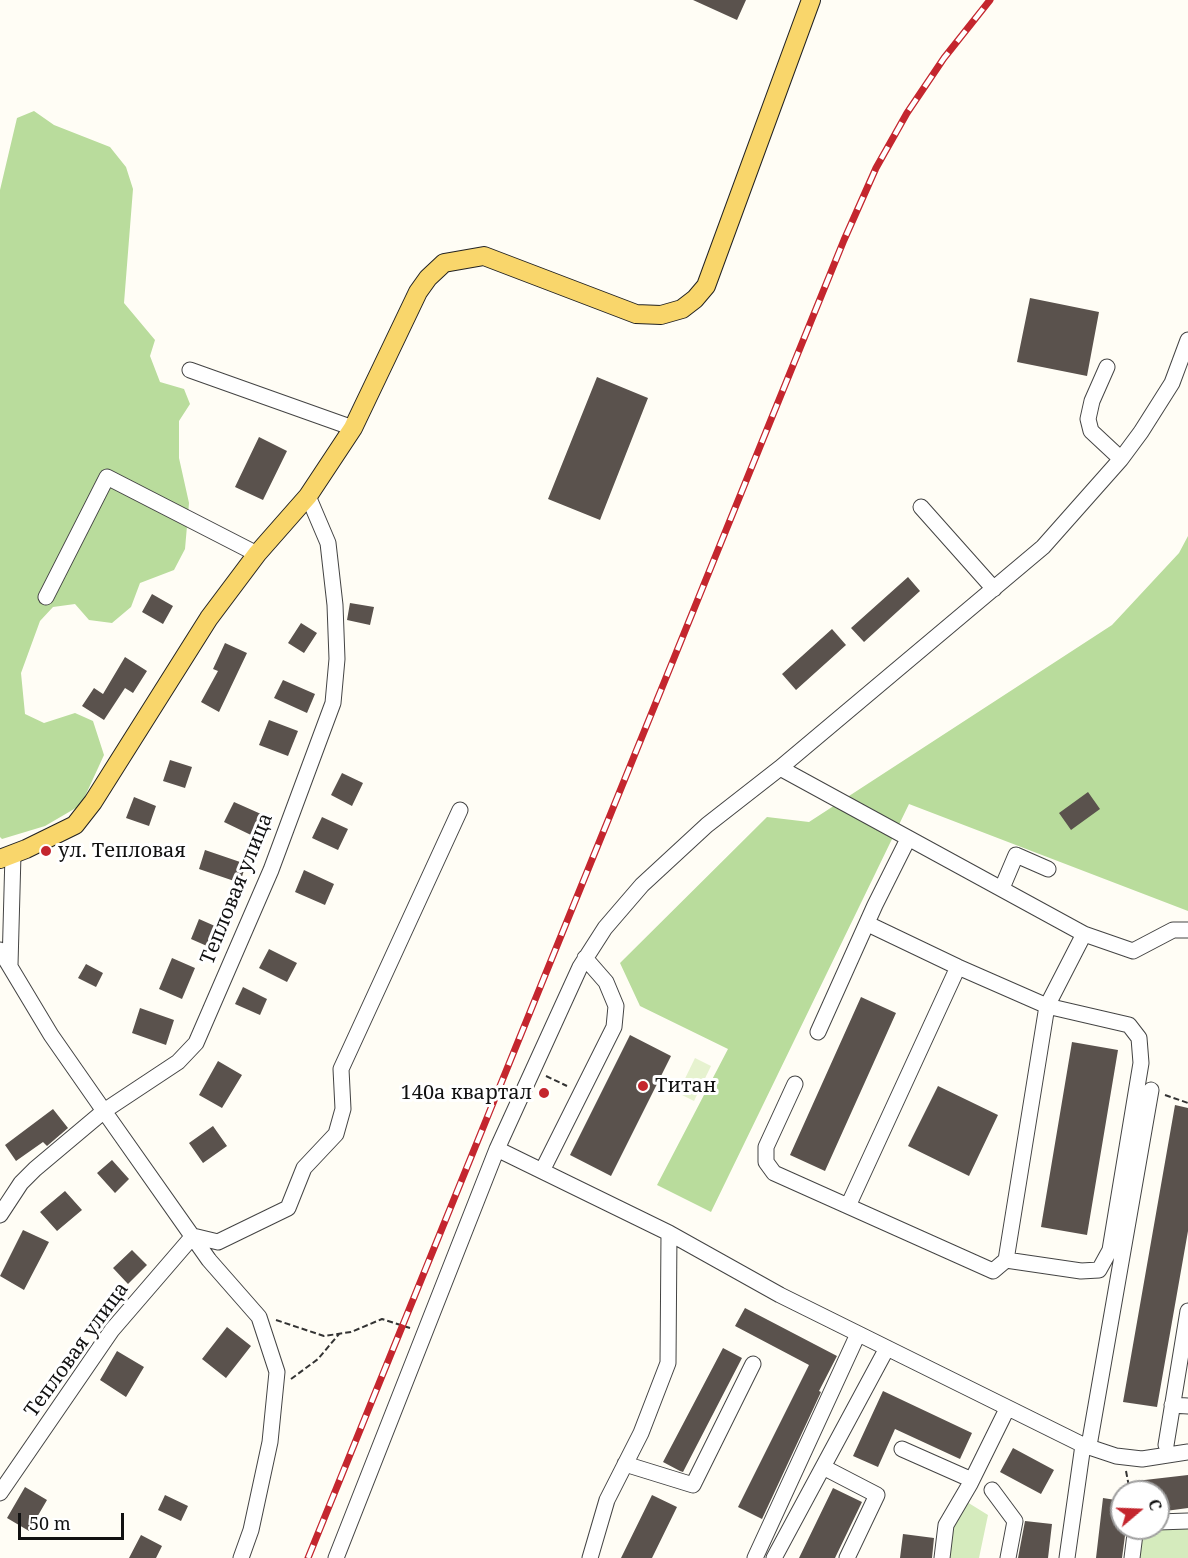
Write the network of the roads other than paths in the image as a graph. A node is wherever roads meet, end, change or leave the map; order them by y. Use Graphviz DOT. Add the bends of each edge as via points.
graph roads {
  1 [pos="811,0"];
  2 [pos="1188,340"];
  3 [pos="1107,367"];
  4 [pos="190,370"];
  5 [pos="353,428"];
  6 [pos="1121,459"];
  7 [pos="308,496"];
  8 [pos="921,507"];
  9 [pos="256,554"];
  10 [pos="994,589"];
  11 [pos="46,597"];
  12 [pos="780,768"];
  13 [pos="460,810"];
  14 [pos="908,839"];
  15 [pos="6,857"];
  16 [pos="1048,869"];
  17 [pos="1002,888"];
  18 [pos="868,924"];
  19 [pos="1188,930"];
  20 [pos="1084,934"];
  21 [pos="0,950"];
  22 [pos="585,958"];
  23 [pos="10,965"];
  24 [pos="958,967"];
  25 [pos="1047,1006"];
  26 [pos="818,1032"];
  27 [pos="795,1084"];
  28 [pos="1151,1090"];
  29 [pos="104,1112"];
  30 [pos="497,1149"];
  31 [pos="542,1171"];
  32 [pos="848,1206"];
  33 [pos="0,1215"];
  34 [pos="669,1233"];
  35 [pos="193,1236"];
  36 [pos="1006,1260"];
  37 [pos="1188,1311"];
  38 [pos="858,1334"];
  39 [pos="887,1348"];
  40 [pos="753,1364"];
  41 [pos="1172,1405"];
  42 [pos="1188,1406"];
  43 [pos="1006,1409"];
  44 [pos="1086,1442"];
  45 [pos="1166,1445"];
  46 [pos="902,1449"];
  47 [pos="1188,1452"];
  48 [pos="625,1464"];
  49 [pos="823,1467"];
  50 [pos="972,1480"];
  51 [pos="992,1490"];
  52 [pos="0,1493"];
  53 [pos="1188,1521"];
  54 [pos="1170,1522"];
  55 [pos="1134,1540"];
  56 [pos="241,1558"];
  57 [pos="336,1558"];
  58 [pos="590,1558"];
  59 [pos="755,1558"];
  60 [pos="774,1558"];
  61 [pos="847,1558"];
  62 [pos="942,1558"];
  63 [pos="1008,1558"];
  64 [pos="1067,1558"];
  65 [pos="1132,1558"];
  1 -- 5 [label="main road" via="706,286 695,299 682,309 661,315 636,314 484,256 444,263 418,292"];
  2 -- 6 [label="street" via="1172,383"];
  3 -- 6 [label="street" via="1088,419 1091,431"];
  4 -- 5 [label="street"];
  5 -- 7 [label="main road"];
  6 -- 10 [label="street" via="1043,547"];
  7 -- 9 [label="main road"];
  7 -- 29 [label="street, Тепловая улица" via="328,543 337,659 333,703 271,870 195,1043 178,1062"];
  8 -- 10 [label="street"];
  9 -- 11 [label="street" via="107,477"];
  9 -- 15 [label="main road" via="209,618 75,825"];
  10 -- 12 [label="street"];
  12 -- 14 [label="street"];
  12 -- 22 [label="street" via="707,825 642,885"];
  13 -- 35 [label="street" via="341,1069 343,1109 336,1134 304,1168 288,1209 218,1242"];
  14 -- 17 [label="street"];
  14 -- 18 [label="street"];
  15 -- 23 [label="street"];
  16 -- 17 [label="street" via="1016,855"];
  17 -- 20 [label="street"];
  18 -- 24 [label="street"];
  18 -- 26 [label="street"];
  19 -- 20 [label="street" via="1173,930 1133,951"];
  20 -- 25 [label="street"];
  21 -- 23 [label="street"];
  22 -- 30 [label="street"];
  22 -- 31 [label="street" via="606,981 616,1006 614,1027"];
  23 -- 29 [label="street" via="51,1035"];
  24 -- 25 [label="street"];
  24 -- 32 [label="street"];
  25 -- 36 [label="street"];
  25 -- 36 [label="street" via="1129,1025 1139,1038 1141,1063 1110,1250 1099,1269 1081,1271"];
  27 -- 32 [label="street" via="766,1147 766,1162 774,1173"];
  28 -- 44 [label="street"];
  29 -- 33 [label="street, Тепловая улица" via="21,1183"];
  29 -- 35 [label="street"];
  30 -- 31 [label="street"];
  30 -- 57 [label="street"];
  31 -- 34 [label="street"];
  32 -- 36 [label="street" via="993,1271"];
  34 -- 38 [label="street"];
  34 -- 48 [label="street" via="668,1363"];
  35 -- 52 [label="street, Тепловая улица" via="112,1330"];
  35 -- 56 [label="street" via="259,1317 277,1372 270,1442"];
  37 -- 41 [label="street"];
  38 -- 39 [label="street"];
  38 -- 59 [label="street"];
  39 -- 43 [label="street"];
  39 -- 49 [label="street"];
  40 -- 48 [label="street" via="693,1485"];
  41 -- 42 [label="street"];
  41 -- 45 [label="street"];
  43 -- 44 [label="street"];
  43 -- 50 [label="street"];
  44 -- 47 [label="street" via="1116,1456 1142,1459"];
  44 -- 64 [label="street"];
  46 -- 50 [label="street"];
  48 -- 58 [label="street" via="608,1500"];
  49 -- 60 [label="street"];
  49 -- 61 [label="street" via="877,1495"];
  50 -- 62 [label="street" via="946,1525"];
  51 -- 63 [label="street" via="1015,1521"];
  53 -- 54 [label="street"];
  55 -- 65 [label="street"];
}
